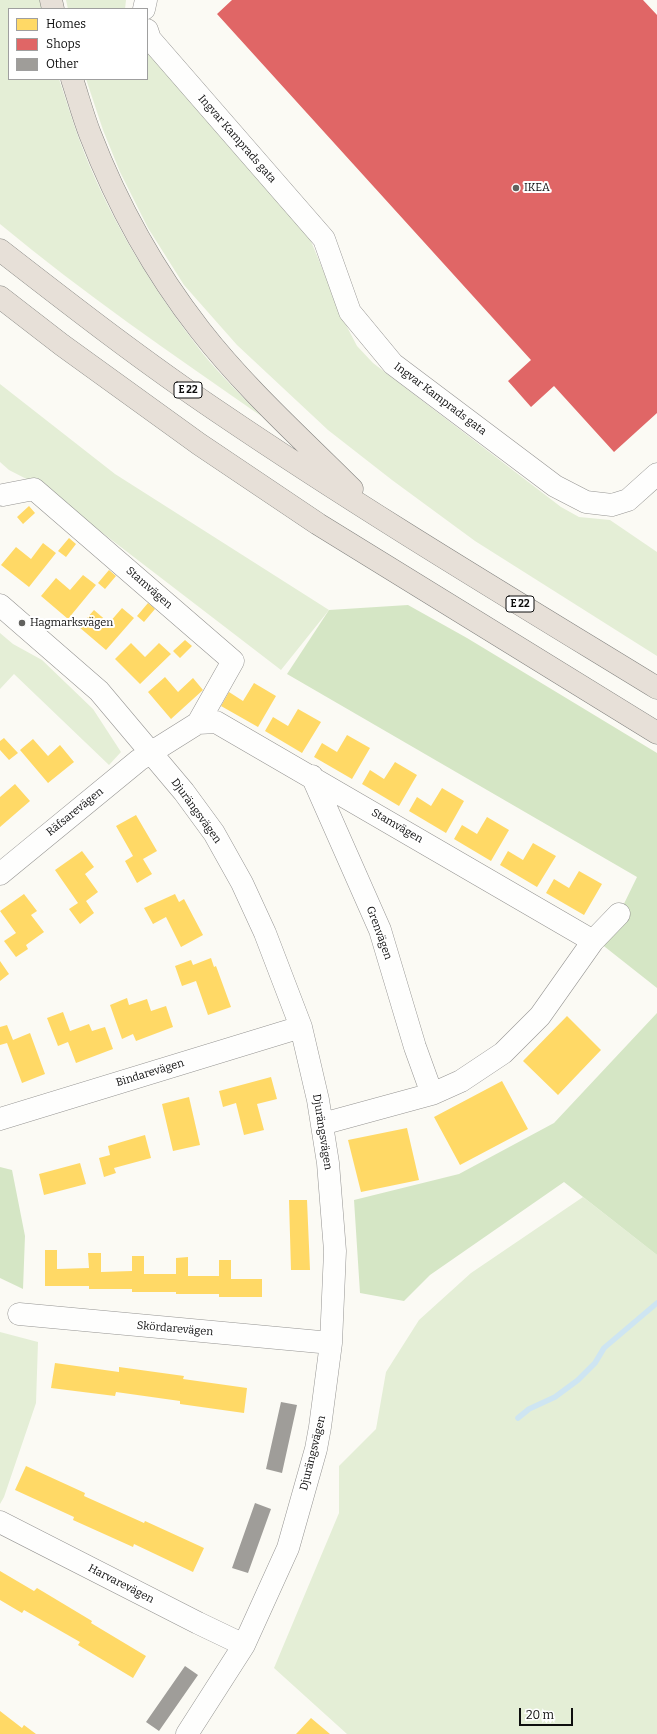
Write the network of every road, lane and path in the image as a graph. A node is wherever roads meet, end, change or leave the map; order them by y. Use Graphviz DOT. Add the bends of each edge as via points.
graph roads {
  1 [pos="148,33"];
  2 [pos="72,80"];
  3 [pos="0,250"];
  4 [pos="0,297"];
  5 [pos="657,474"];
  6 [pos="1,496"];
  7 [pos="383,520"];
  8 [pos="0,605"];
  9 [pos="657,688"];
  10 [pos="198,723"];
  11 [pos="657,733"];
  12 [pos="152,753"];
  13 [pos="312,776"];
  14 [pos="0,874"];
  15 [pos="619,914"];
  16 [pos="593,941"];
  17 [pos="301,1027"];
  18 [pos="432,1094"];
  19 [pos="0,1119"];
  20 [pos="322,1124"];
  21 [pos="19,1314"];
  22 [pos="331,1343"];
  23 [pos="0,1522"];
  24 [pos="244,1645"];
  25 [pos="187,1734"];
  1 -- 5 [label="street, Ingvar Kamprads gata" via="150,39 324,239 350,312 393,364 555,486 586,502 612,505 628,500"];
  2 -- 7 [label="highway" via="89,133 113,189 167,285 200,331 241,378"];
  3 -- 7 [label="highway, E 22" via="93,323 212,408"];
  4 -- 11 [label="highway" via="200,444 318,524"];
  6 -- 10 [label="street, Stamvägen" via="34,489 233,661"];
  7 -- 9 [label="highway, E 22"];
  8 -- 12 [label="street, Djurängsvägen" via="99,691"];
  10 -- 12 [label="street, Stamvägen"];
  10 -- 13 [label="street, Stamvägen" via="216,722"];
  12 -- 14 [label="street, Räfsarevägen" via="139,760"];
  12 -- 17 [label="street, Djurängsvägen" via="214,833 242,883 265,933"];
  13 -- 16 [label="street, Stamvägen"];
  13 -- 18 [label="street, Grenvägen" via="380,930"];
  15 -- 16 [label="street"];
  16 -- 18 [label="street" via="540,1016 503,1053 461,1081"];
  17 -- 19 [label="street, Bindarevägen"];
  17 -- 20 [label="street, Djurängsvägen"];
  18 -- 20 [label="street"];
  20 -- 22 [label="street, Djurängsvägen" via="335,1251"];
  21 -- 22 [label="street, Skördarevägen"];
  22 -- 24 [label="street, Djurängsvägen" via="316,1449 288,1548"];
  23 -- 24 [label="street, Harvarevägen"];
  24 -- 25 [label="street, Djurängsvägen"];
}
